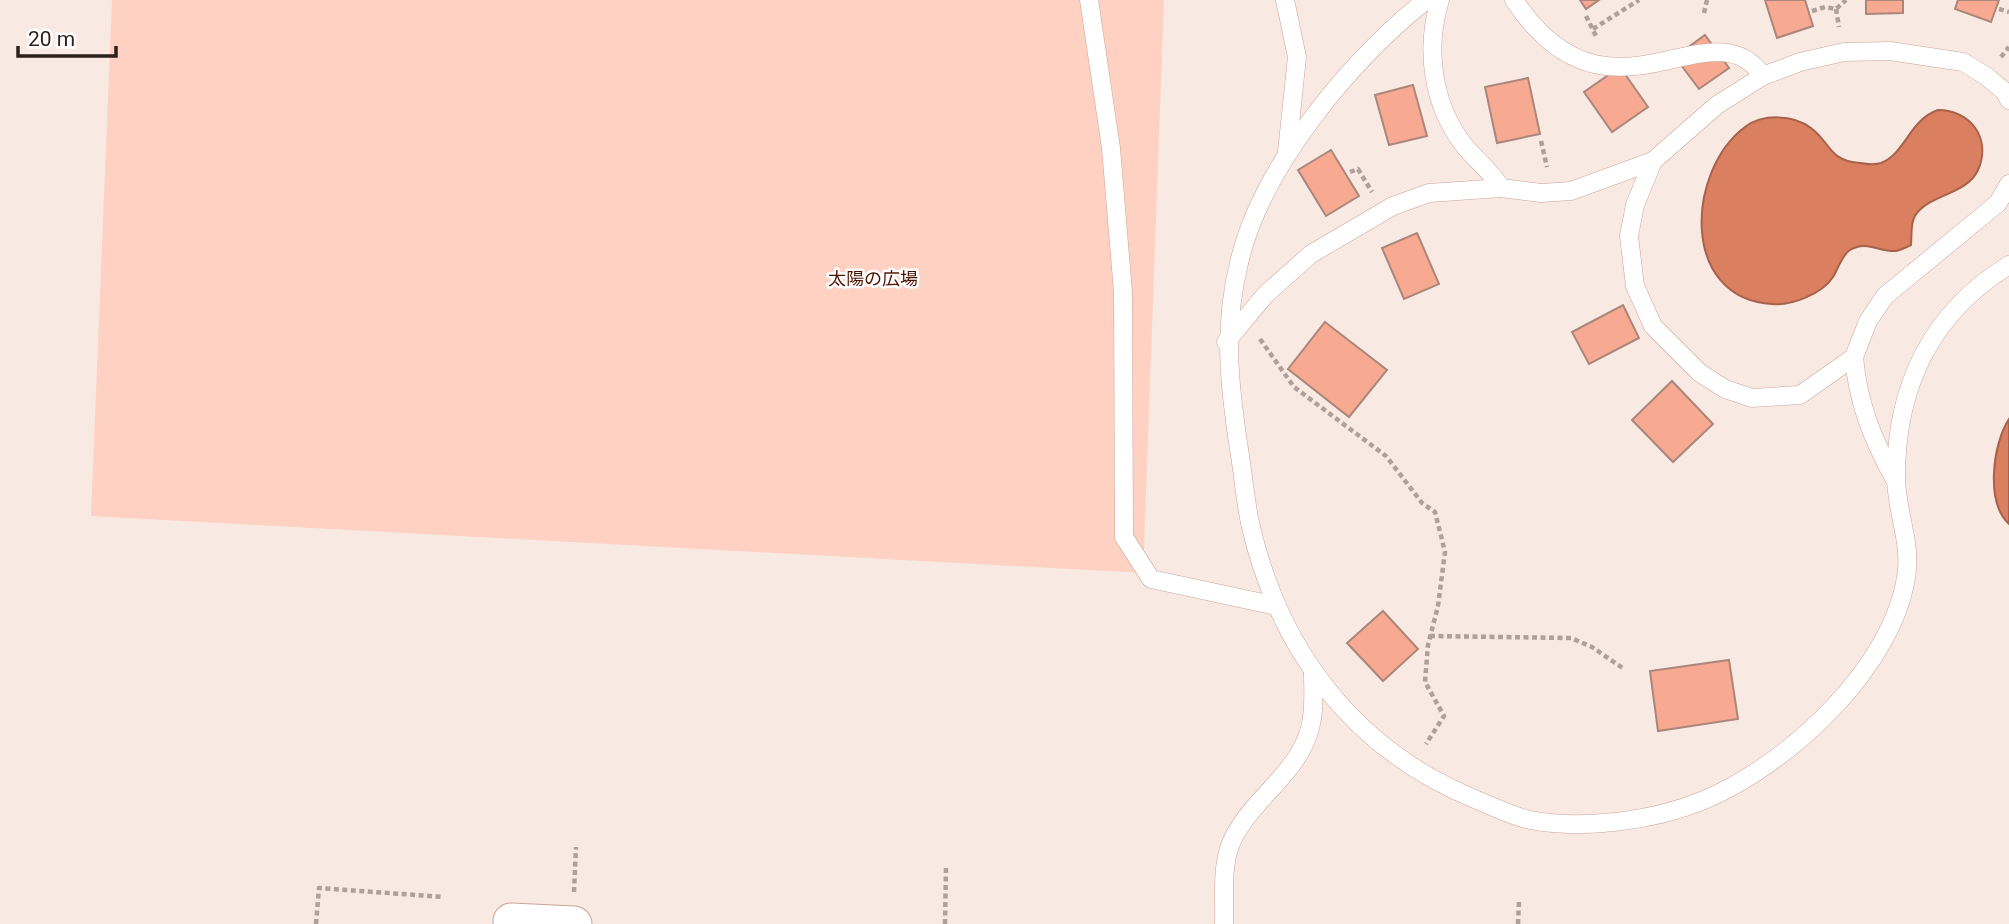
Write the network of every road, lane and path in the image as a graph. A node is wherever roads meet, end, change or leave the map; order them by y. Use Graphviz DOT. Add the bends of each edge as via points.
graph roads {
  1 [pos="1089,0"];
  2 [pos="1285,0"];
  3 [pos="1426,0"];
  4 [pos="1440,0"];
  5 [pos="1514,0"];
  6 [pos="1639,0"];
  7 [pos="1707,0"];
  8 [pos="1846,0"];
  9 [pos="1999,9"];
  10 [pos="1812,11"];
  11 [pos="2009,12"];
  12 [pos="1704,13"];
  13 [pos="1586,16"];
  14 [pos="1593,29"];
  15 [pos="1750,43"];
  16 [pos="1608,47"];
  17 [pos="1763,76"];
  18 [pos="2009,100"];
  19 [pos="1286,158"];
  20 [pos="1653,161"];
  21 [pos="1350,172"];
  22 [pos="2009,184"];
  23 [pos="1501,188"];
  24 [pos="1383,211"];
  25 [pos="2009,265"];
  26 [pos="1247,318"];
  27 [pos="1226,342"];
  28 [pos="1854,357"];
  29 [pos="1895,480"];
  30 [pos="1277,606"];
  31 [pos="1430,636"];
  32 [pos="1623,669"];
  33 [pos="1313,673"];
  34 [pos="1412,766"];
  35 [pos="576,847"];
  36 [pos="946,867"];
  37 [pos="443,897"];
  38 [pos="1519,901"];
  39 [pos="511,920"];
  40 [pos="316,924"];
  41 [pos="574,924"];
  42 [pos="944,924"];
  43 [pos="1224,924"];
  44 [pos="1518,924"];
  1 -- 30 [label="lane" via="1111,148 1124,292 1124,537 1151,579"];
  2 -- 19 [label="lane" via="1297,57"];
  3 -- 19 [label="lane" via="1335,90"];
  4 -- 23 [label="lane" via="1431,30 1441,104 1464,146 1492,172"];
  5 -- 16 [label="lane" via="1547,38 1566,47"];
  6 -- 14 [label="path"];
  7 -- 12 [label="path"];
  8 -- 10 [label="path" via="1836,9"];
  9 -- 11 [label="path"];
  13 -- 14 [label="path"];
  14 -- 16 [label="path"];
  15 -- 17 [label="lane"];
  17 -- 18 [label="lane" via="1843,52 1891,51 1964,62 2004,91"];
  17 -- 20 [label="lane" via="1717,105"];
  19 -- 27 [label="lane" via="1252,221 1239,263"];
  20 -- 23 [label="lane" via="1571,191"];
  20 -- 28 [label="lane" via="1635,205 1629,236 1631,261 1635,286 1653,326 1676,350 1725,389 1752,398 1800,395"];
  21 -- 24 [label="path" via="1358,169"];
  22 -- 28 [label="lane" via="1998,203 1885,296 1868,321"];
  23 -- 24 [label="lane" via="1429,193"];
  24 -- 26 [label="lane" via="1311,254 1266,294"];
  25 -- 29 [label="lane" via="1988,278 1954,311 1912,374 1900,421"];
  26 -- 27 [label="lane"];
  26 -- 31 [label="path" via="1294,387 1379,449 1422,503 1435,512 1445,552"];
  27 -- 30 [label="lane" via="1251,523"];
  28 -- 29 [label="lane" via="1859,402"];
  29 -- 34 [label="lane" via="1908,566 1886,634 1847,692 1765,766 1703,801 1578,826 1525,819"];
  30 -- 33 [label="lane"];
  31 -- 32 [label="path" via="1571,638"];
  31 -- 34 [label="path" via="1425,682 1444,716"];
  33 -- 34 [label="lane" via="1358,726"];
  33 -- 43 [label="lane" via="1311,726 1302,749 1230,845 1225,864"];
  35 -- 41 [label="path"];
  36 -- 42 [label="path"];
  37 -- 40 [label="path" via="319,888"];
  38 -- 44 [label="path"];
  39 -- 41 [label="street"];
}
